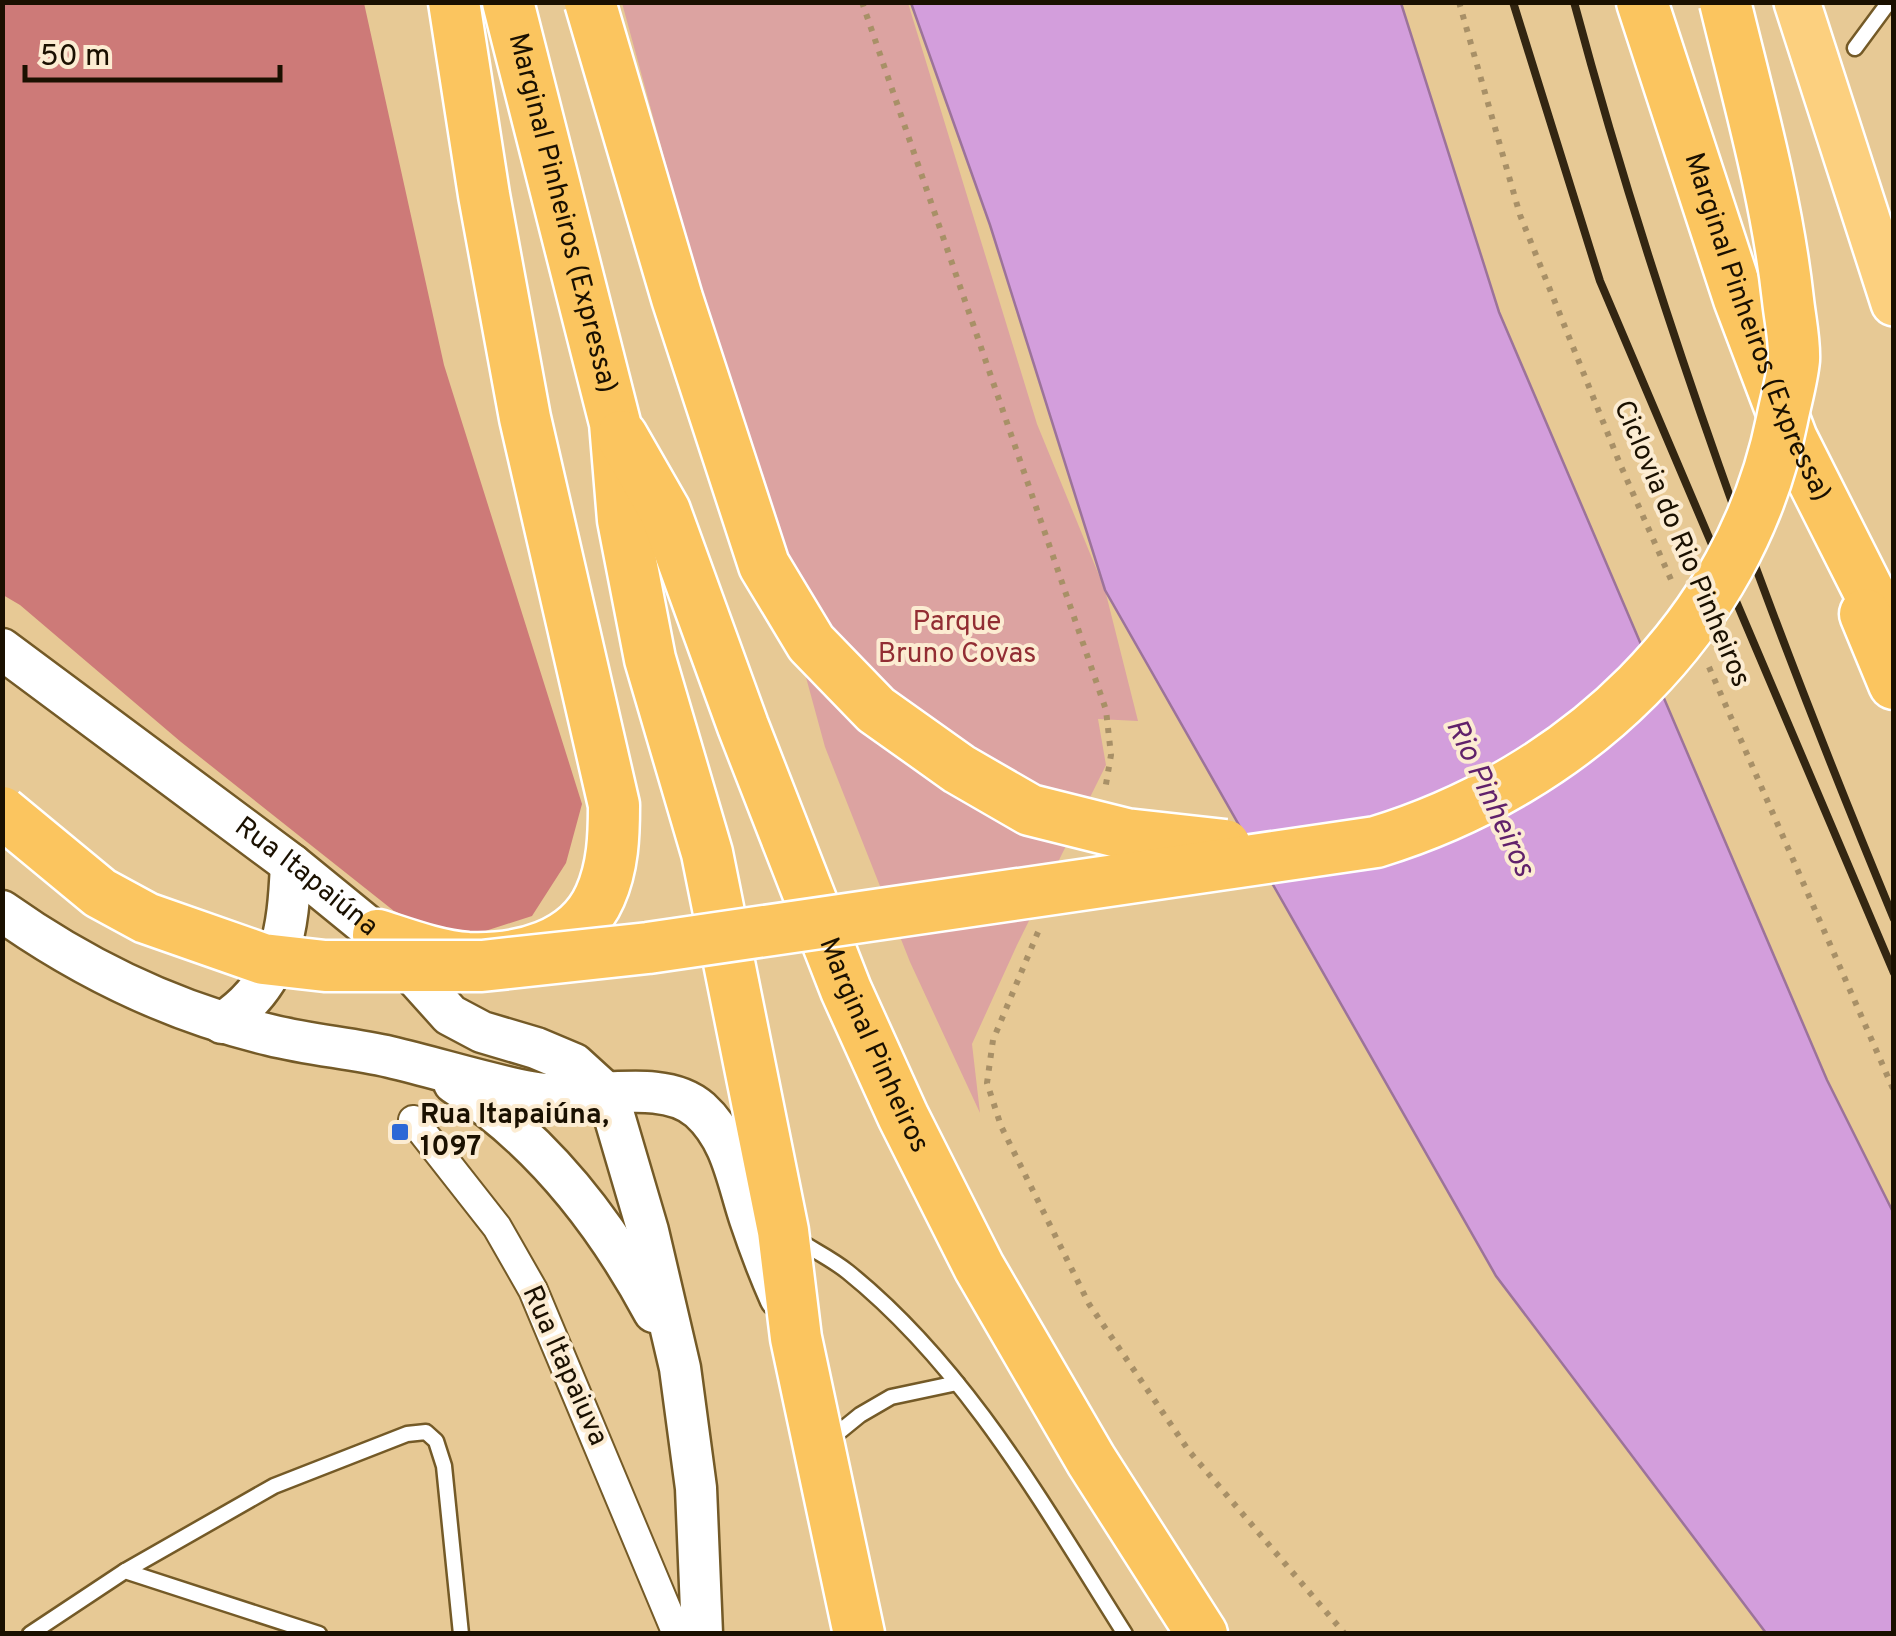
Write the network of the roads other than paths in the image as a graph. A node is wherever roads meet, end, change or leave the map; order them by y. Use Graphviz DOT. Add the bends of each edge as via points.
graph roads {
  1 [pos="454,2"];
  2 [pos="508,2"];
  3 [pos="590,2"];
  4 [pos="1642,2"];
  5 [pos="1725,2"];
  6 [pos="1797,2"];
  7 [pos="1889,2"];
  8 [pos="1855,48"];
  9 [pos="1894,303"];
  10 [pos="614,422"];
  11 [pos="1792,438"];
  12 [pos="1894,641"];
  13 [pos="2,649"];
  14 [pos="1894,684"];
  15 [pos="2,812"];
  16 [pos="1294,853"];
  17 [pos="292,864"];
  18 [pos="2,912"];
  19 [pos="378,935"];
  20 [pos="222,1023"];
  21 [pos="430,1067"];
  22 [pos="608,1095"];
  23 [pos="412,1120"];
  24 [pos="722,1135"];
  25 [pos="623,1148"];
  26 [pos="783,1231"];
  27 [pos="796,1338"];
  28 [pos="680,1368"];
  29 [pos="957,1383"];
  30 [pos="818,1448"];
  31 [pos="125,1570"];
  32 [pos="30,1634"];
  33 [pos="318,1634"];
  34 [pos="461,1634"];
  35 [pos="677,1634"];
  36 [pos="702,1634"];
  37 [pos="859,1634"];
  38 [pos="1125,1634"];
  39 [pos="1202,1634"];
  1 -- 19 [label="highway" via="525,418 614,804 614,850 600,897 578,928 538,952 468,958"];
  2 -- 10 [label="highway, Marginal Pinheiros (Expressa)"];
  3 -- 16 [label="highway, bridge" via="676,298 764,564 811,643 876,710 1030,810 1126,834"];
  4 -- 11 [label="highway, Marginal Pinheiros (Expressa)"];
  5 -- 16 [label="highway, bridge" via="1781,236 1794,359 1758,506 1716,591 1664,662 1596,726 1504,787 1424,828"];
  6 -- 9 [label="highway"];
  7 -- 8 [label="lane"];
  10 -- 26 [label="highway" via="650,659 706,854"];
  10 -- 39 [label="highway, Marginal Pinheiros" via="665,511 743,726 903,1116 997,1299"];
  11 -- 12 [label="highway, Marginal Pinheiros (Expressa)"];
  11 -- 14 [label="highway"];
  13 -- 17 [label="main road, Rua Itapaiúna"];
  15 -- 16 [label="highway, bridge" via="100,894 146,918 264,959 326,966 482,966 648,948"];
  17 -- 19 [label="main road, Rua Itapaiúna"];
  17 -- 20 [label="main road" via="282,948 240,1011"];
  18 -- 20 [label="main road" via="158,1001"];
  19 -- 22 [label="main road, Rua Itapaiúna" via="450,1015 574,1064"];
  20 -- 21 [label="main road"];
  21 -- 22 [label="main road" via="532,1093"];
  21 -- 28 [label="main road" via="534,1146 576,1194 626,1262"];
  22 -- 24 [label="main road" via="682,1097"];
  22 -- 25 [label="main road"];
  23 -- 35 [label="street, Rua Itapaiuva" via="497,1227 533,1290"];
  24 -- 25 [label="main road" via="669,1112 657,1114"];
  24 -- 27 [label="main road"];
  25 -- 28 [label="main road"];
  26 -- 27 [label="highway"];
  26 -- 29 [label="lane" via="887,1306"];
  27 -- 30 [label="highway"];
  28 -- 36 [label="main road" via="696,1488"];
  29 -- 30 [label="lane" via="891,1397"];
  29 -- 38 [label="lane" via="1020,1468"];
  30 -- 37 [label="highway"];
  31 -- 32 [label="lane"];
  31 -- 33 [label="lane"];
  31 -- 34 [label="lane" via="274,1486 426,1432 444,1466"];
}
